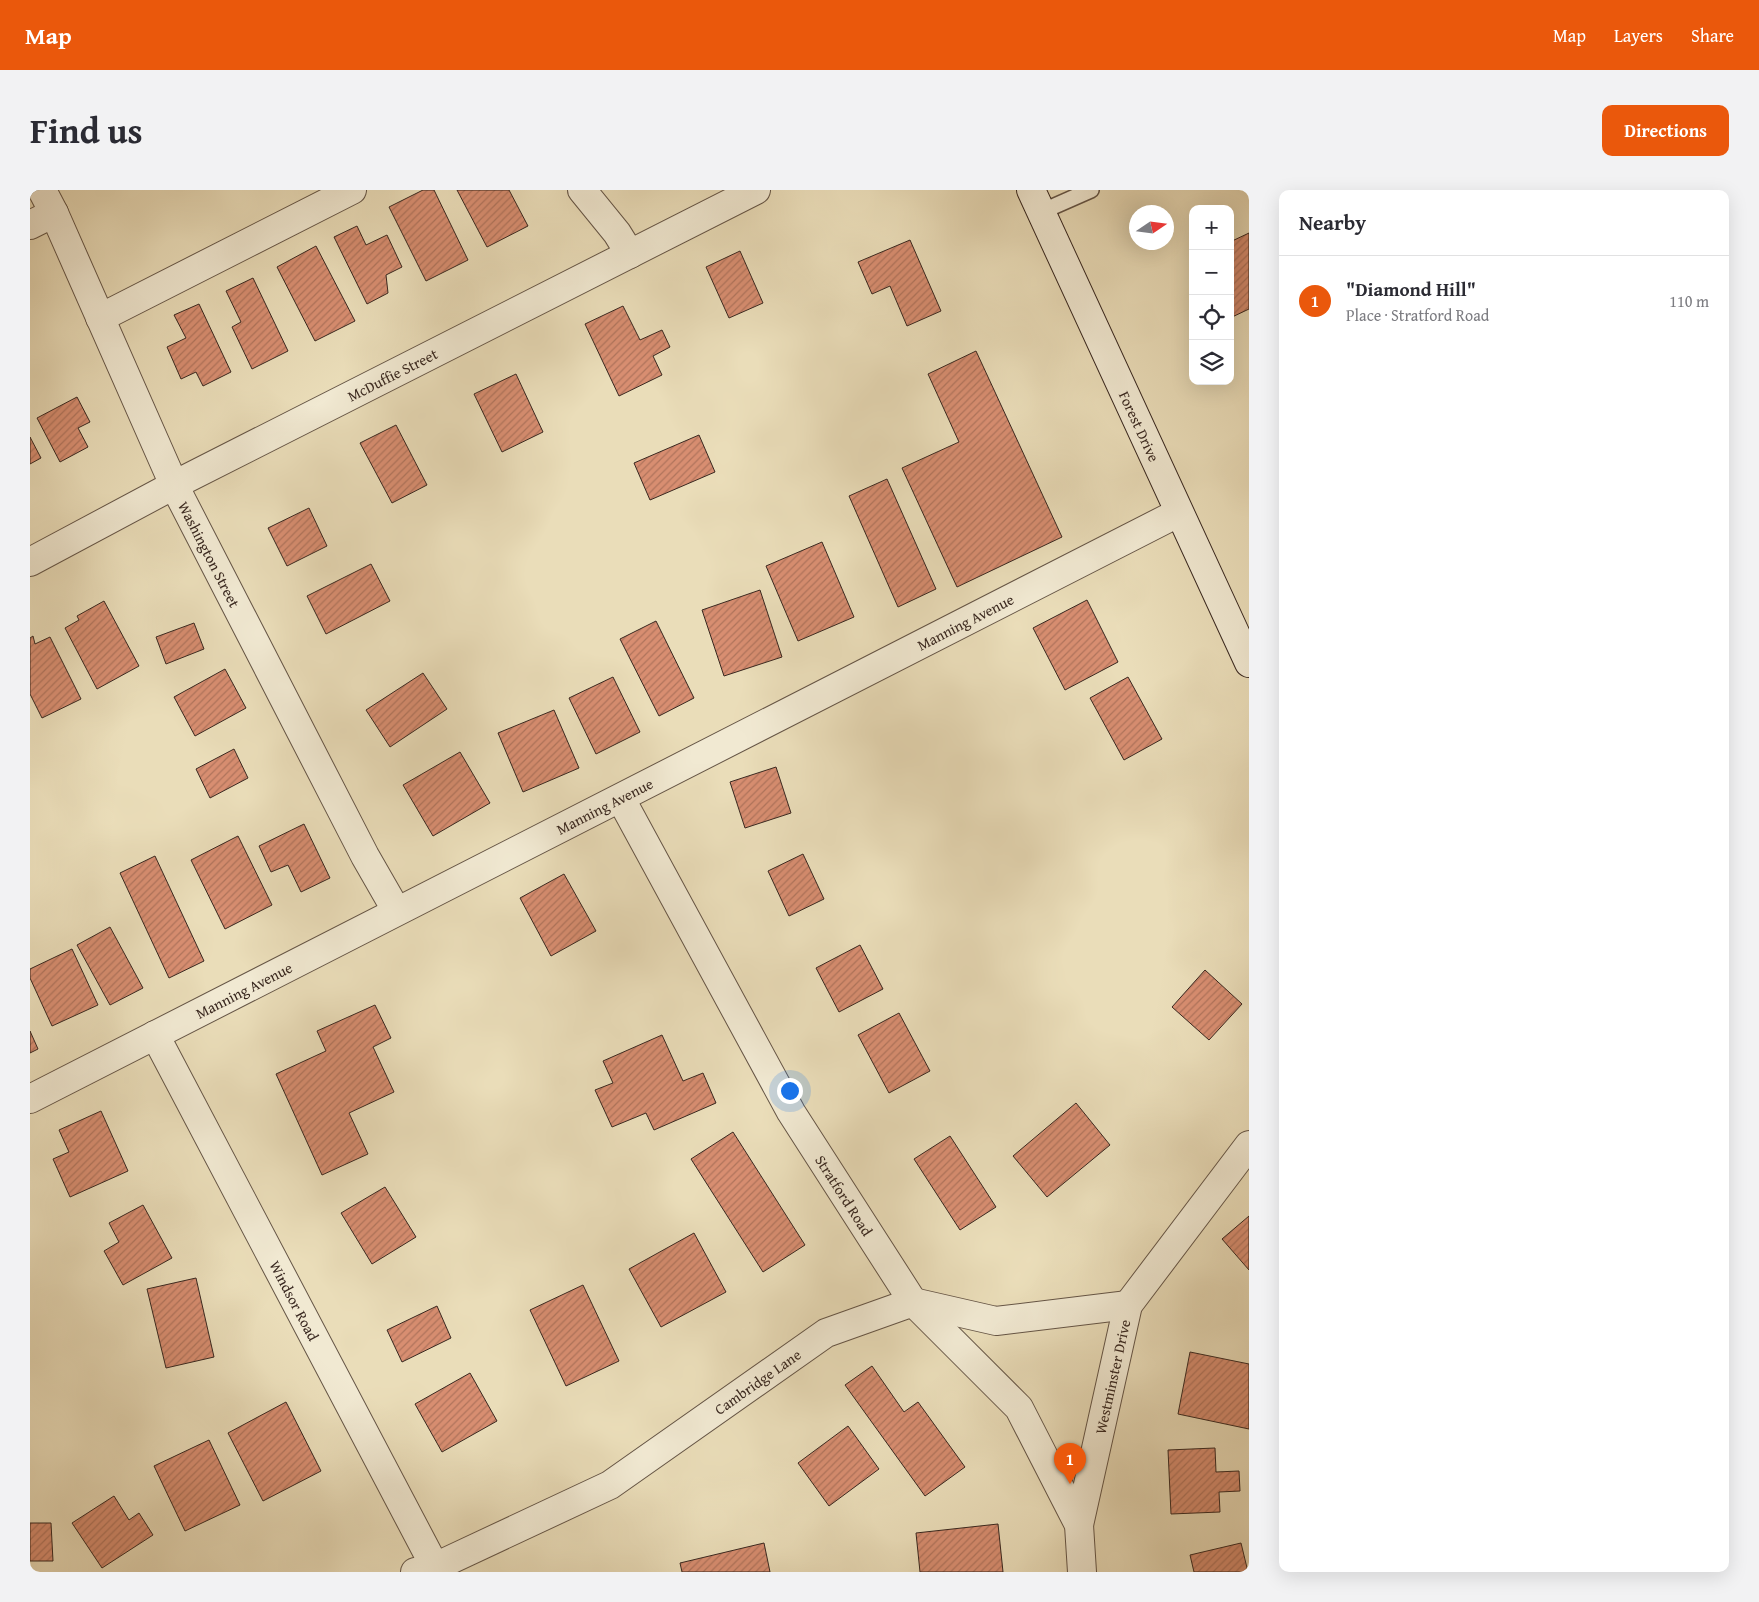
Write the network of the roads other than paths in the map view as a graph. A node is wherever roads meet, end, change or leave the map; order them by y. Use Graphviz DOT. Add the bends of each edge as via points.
graph roads {
  1 [pos="352,190"];
  2 [pos="582,190"];
  3 [pos="756,190"];
  4 [pos="1091,190"];
  5 [pos="1036,201"];
  6 [pos="48,202"];
  7 [pos="30,225"];
  8 [pos="630,254"];
  9 [pos="100,318"];
  10 [pos="174,485"];
  11 [pos="1178,513"];
  12 [pos="30,562"];
  13 [pos="1249,663"];
  14 [pos="621,799"];
  15 [pos="396,910"];
  16 [pos="155,1035"];
  17 [pos="30,1099"];
  18 [pos="1249,1145"];
  19 [pos="913,1302"];
  20 [pos="1128,1305"];
  21 [pos="1079,1525"];
  22 [pos="425,1569"];
  23 [pos="1082,1572"];
  1 -- 9 [label="street"];
  2 -- 8 [label="street"];
  3 -- 8 [label="street, McDuffie Street"];
  4 -- 5 [label="lane"];
  5 -- 11 [label="street, Forest Drive"];
  6 -- 7 [label="street"];
  6 -- 9 [label="street, Washington Street"];
  8 -- 10 [label="street, McDuffie Street"];
  9 -- 10 [label="street, Washington Street"];
  10 -- 12 [label="street, McDuffie Street"];
  10 -- 15 [label="street, Washington Street"];
  11 -- 13 [label="street, Forest Drive"];
  11 -- 14 [label="street, Manning Avenue"];
  14 -- 15 [label="street, Manning Avenue"];
  14 -- 19 [label="street, Stratford Road" via="791,1112"];
  15 -- 16 [label="street, Manning Avenue"];
  16 -- 17 [label="street, Manning Avenue"];
  16 -- 22 [label="street, Windsor Road"];
  18 -- 20 [label="street, Westminster Drive"];
  19 -- 20 [label="street" via="996,1321"];
  19 -- 21 [label="street, Stratford Road" via="1019,1408"];
  19 -- 22 [label="street, Cambridge Lane" via="826,1332 610,1485"];
  20 -- 21 [label="street, Westminster Drive"];
  21 -- 23 [label="street, Stratford Road"];
}
